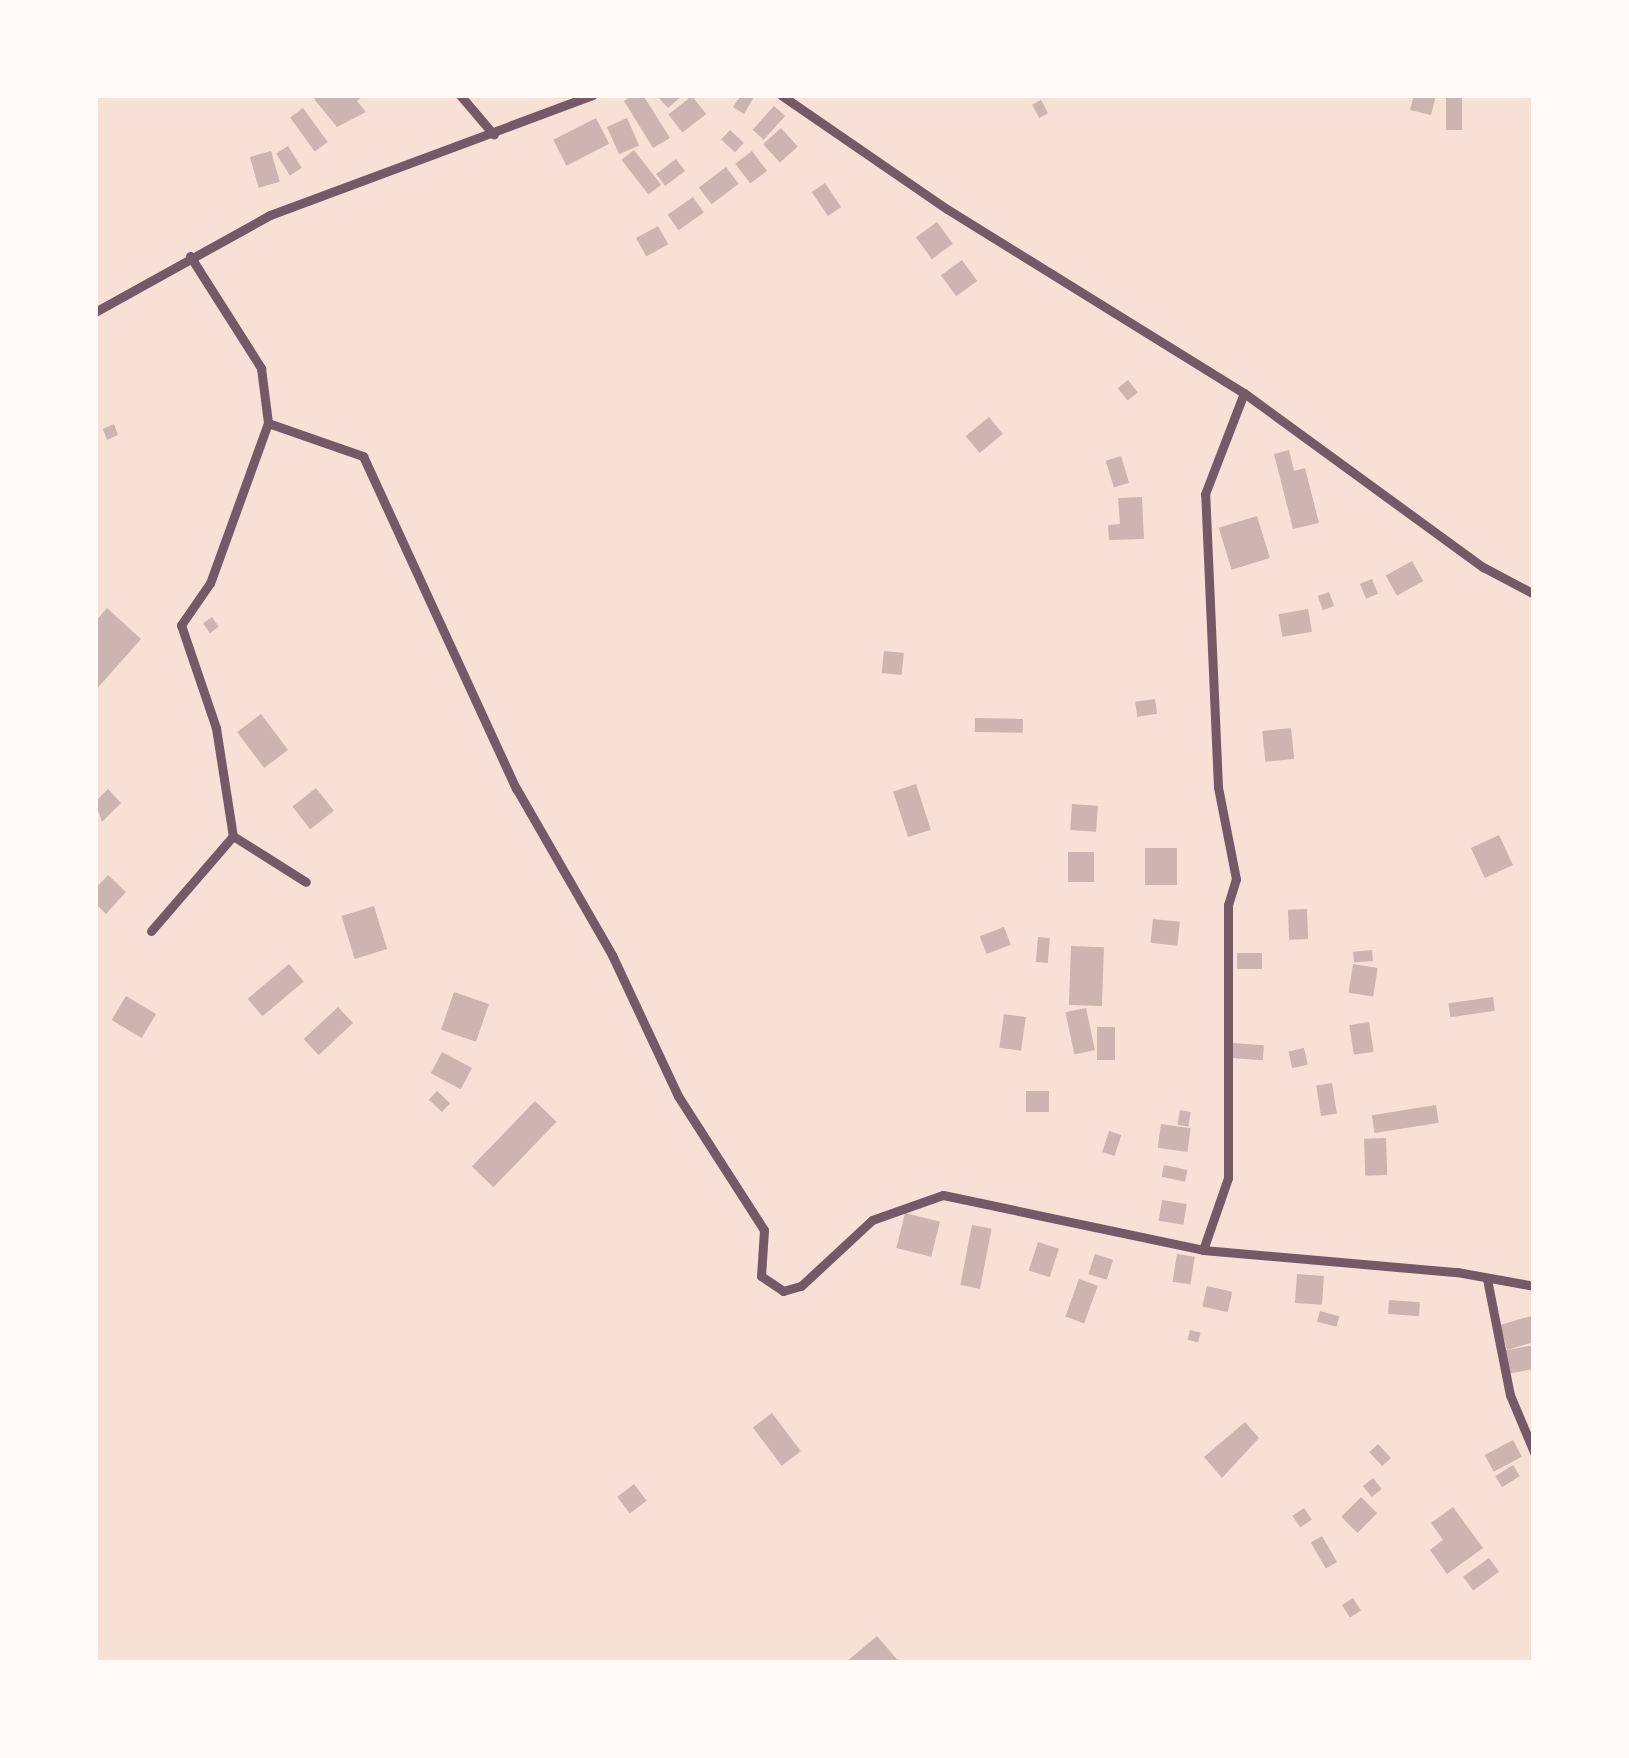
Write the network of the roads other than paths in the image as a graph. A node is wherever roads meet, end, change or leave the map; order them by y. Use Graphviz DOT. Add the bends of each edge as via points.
graph roads {
  1 [pos="460,95"];
  2 [pos="592,95"];
  3 [pos="781,95"];
  4 [pos="494,135"];
  5 [pos="190,256"];
  6 [pos="95,312"];
  7 [pos="1244,393"];
  8 [pos="268,423"];
  9 [pos="1534,594"];
  10 [pos="233,836"];
  11 [pos="306,882"];
  12 [pos="151,931"];
  13 [pos="1203,1250"];
  14 [pos="1487,1279"];
  15 [pos="1534,1286"];
  16 [pos="1534,1452"];
  1 -- 4 [label="street"];
  2 -- 4 [label="street"];
  3 -- 7 [label="street" via="948,209"];
  4 -- 5 [label="street" via="270,215"];
  5 -- 6 [label="street"];
  5 -- 8 [label="street" via="260,368"];
  7 -- 9 [label="street" via="1483,567"];
  7 -- 13 [label="street" via="1204,494 1218,787 1236,878 1228,904 1228,1178"];
  8 -- 10 [label="street" via="210,583 180,625 216,728"];
  8 -- 13 [label="street" via="363,456 516,788 612,954 678,1096 764,1230 760,1276 783,1291 801,1286 872,1220 942,1195"];
  10 -- 11 [label="street"];
  10 -- 12 [label="street"];
  13 -- 14 [label="street"];
  14 -- 15 [label="street"];
  14 -- 16 [label="street" via="1510,1395"];
}
